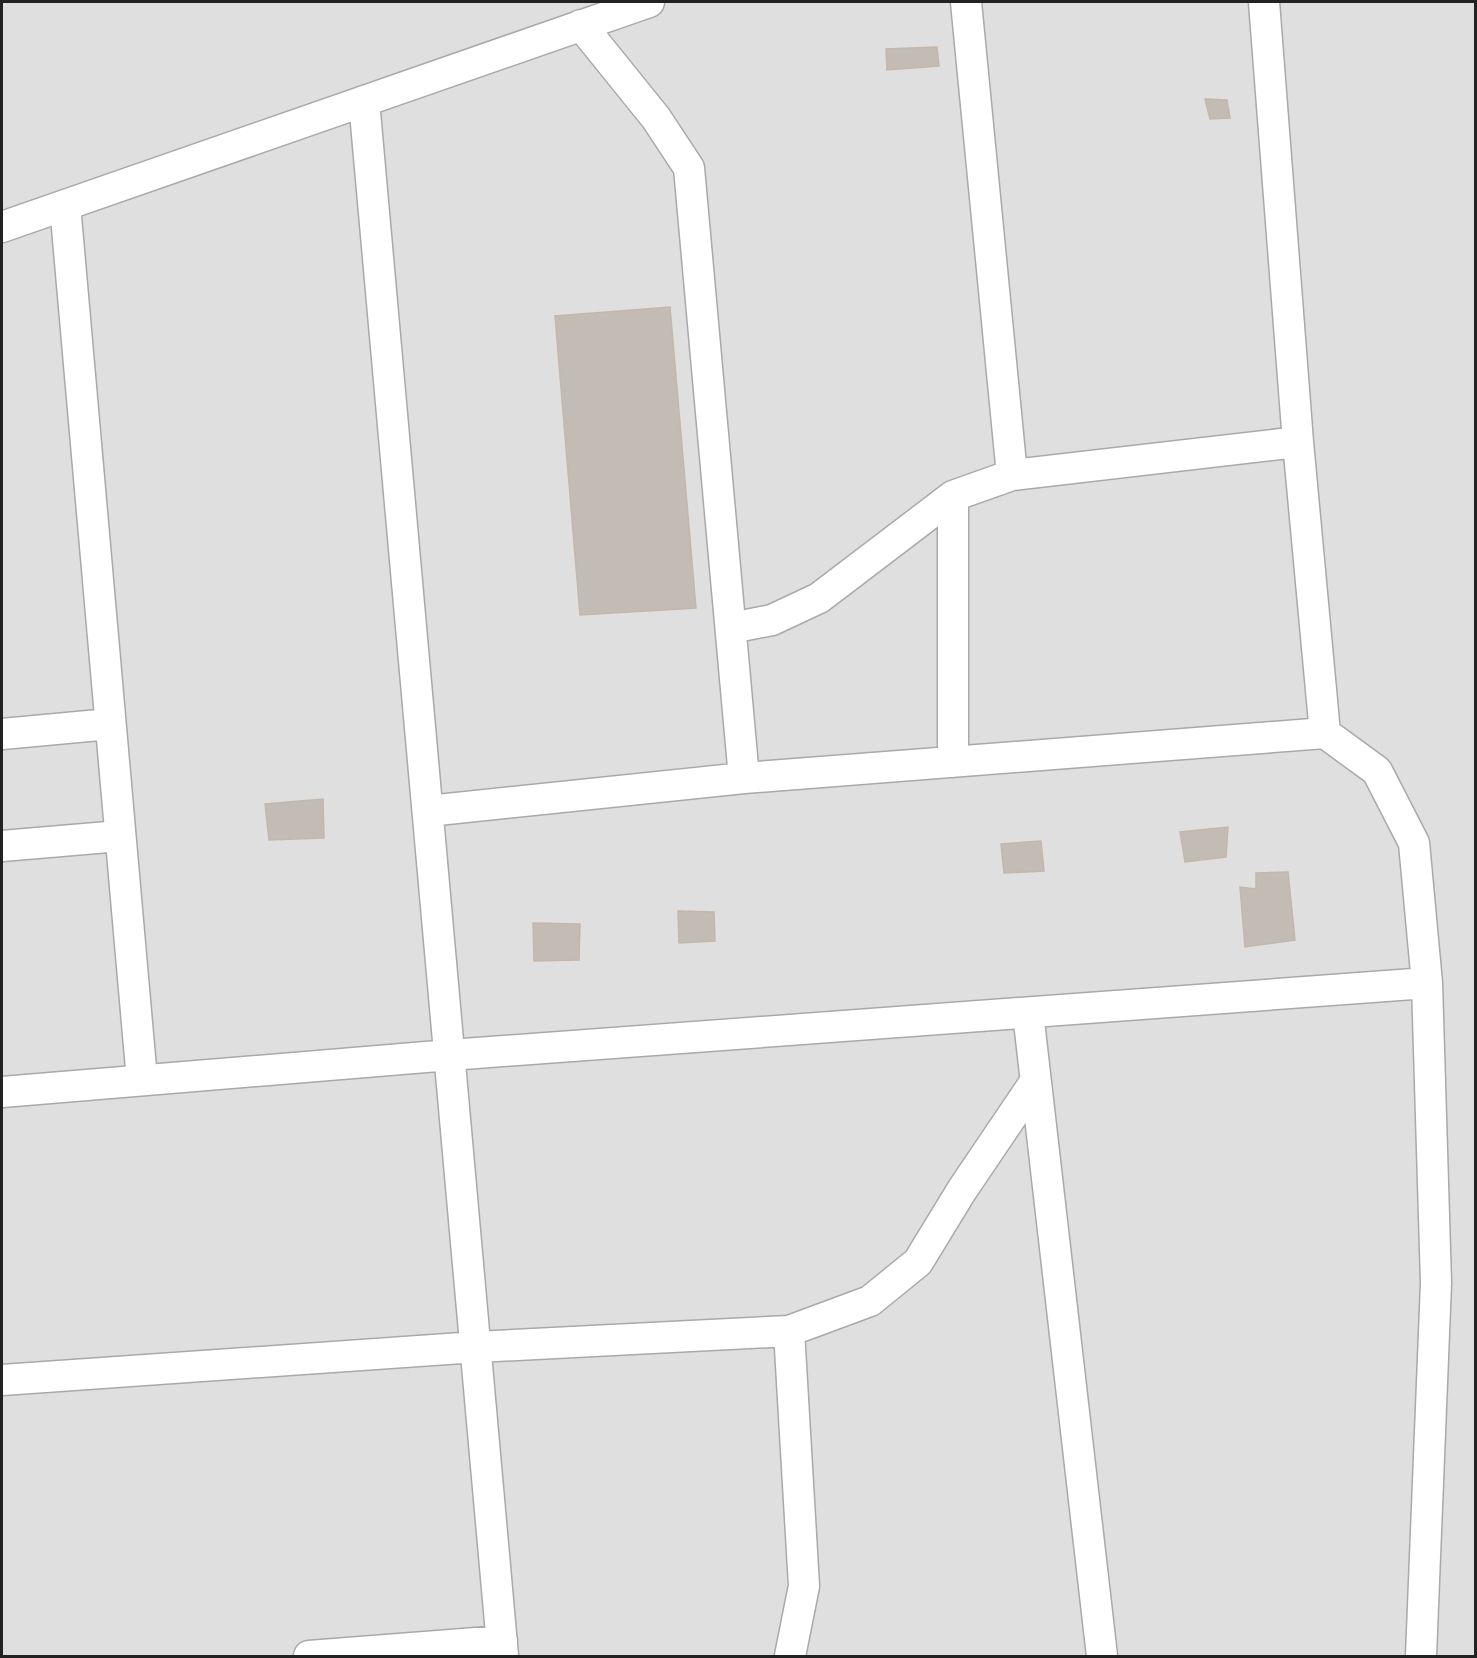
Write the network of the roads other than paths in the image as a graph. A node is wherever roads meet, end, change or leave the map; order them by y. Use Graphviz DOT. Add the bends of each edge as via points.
graph roads {
  1 [pos="649,2"];
  2 [pos="966,2"];
  3 [pos="1264,2"];
  4 [pos="581,25"];
  5 [pos="364,101"];
  6 [pos="65,206"];
  7 [pos="2,228"];
  8 [pos="1298,442"];
  9 [pos="1012,475"];
  10 [pos="953,496"];
  11 [pos="731,628"];
  12 [pos="110,724"];
  13 [pos="1325,733"];
  14 [pos="2,734"];
  15 [pos="953,762"];
  16 [pos="744,778"];
  17 [pos="428,811"];
  18 [pos="120,836"];
  19 [pos="2,846"];
  20 [pos="1427,983"];
  21 [pos="1028,1012"];
  22 [pos="450,1054"];
  23 [pos="142,1080"];
  24 [pos="1035,1082"];
  25 [pos="2,1092"];
  26 [pos="789,1331"];
  27 [pos="476,1347"];
  28 [pos="2,1380"];
  29 [pos="503,1649"];
  30 [pos="309,1656"];
  31 [pos="790,1656"];
  32 [pos="1102,1656"];
  33 [pos="1421,1656"];
  1 -- 4 [label="street"];
  2 -- 9 [label="street"];
  3 -- 8 [label="street"];
  4 -- 5 [label="street"];
  4 -- 11 [label="street" via="656,118 689,168"];
  5 -- 6 [label="street"];
  5 -- 17 [label="street"];
  6 -- 7 [label="street"];
  6 -- 12 [label="street"];
  8 -- 9 [label="street"];
  8 -- 13 [label="street"];
  9 -- 10 [label="street"];
  10 -- 11 [label="street" via="819,598 772,620"];
  10 -- 15 [label="street"];
  11 -- 16 [label="street"];
  12 -- 14 [label="street"];
  12 -- 18 [label="street"];
  13 -- 15 [label="street"];
  13 -- 20 [label="street" via="1377,771 1414,843"];
  15 -- 16 [label="street"];
  16 -- 17 [label="street"];
  17 -- 22 [label="street"];
  18 -- 19 [label="street"];
  18 -- 23 [label="street"];
  20 -- 21 [label="street"];
  20 -- 33 [label="street" via="1436,1283"];
  21 -- 22 [label="street"];
  21 -- 24 [label="street"];
  22 -- 23 [label="street"];
  22 -- 27 [label="street"];
  23 -- 25 [label="street"];
  24 -- 26 [label="street" via="918,1262 870,1300"];
  24 -- 32 [label="street"];
  26 -- 27 [label="street"];
  26 -- 31 [label="street" via="804,1586"];
  27 -- 28 [label="street"];
  27 -- 29 [label="street"];
  29 -- 30 [label="street"];
}
